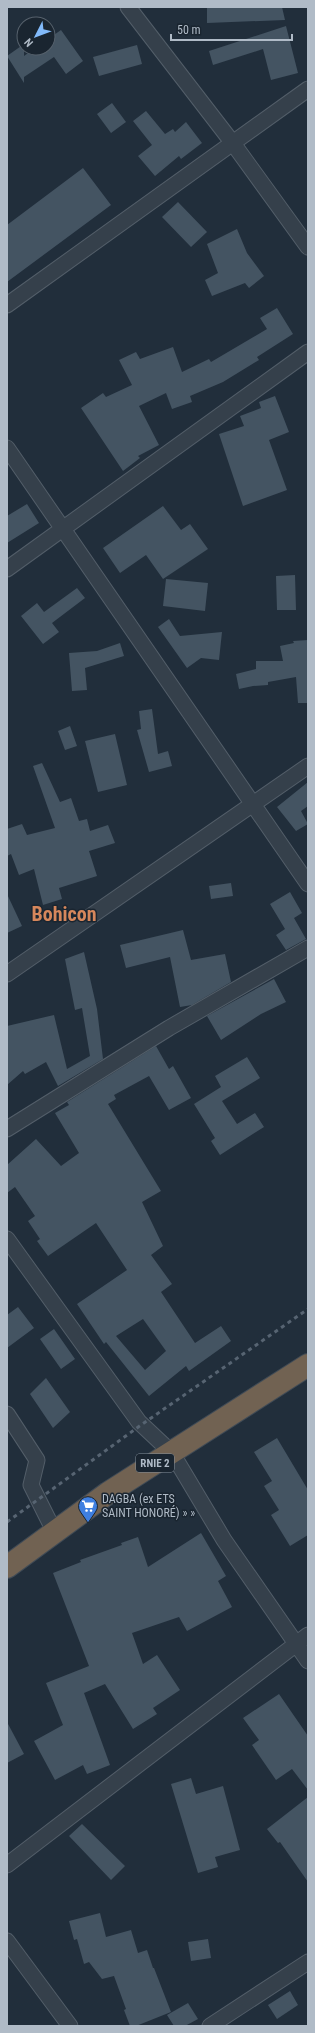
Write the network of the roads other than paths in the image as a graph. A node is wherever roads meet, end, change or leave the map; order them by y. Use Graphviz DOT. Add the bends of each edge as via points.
graph roads {
  1 [pos="128,7"];
  2 [pos="308,89"];
  3 [pos="232,142"];
  4 [pos="308,247"];
  5 [pos="7,305"];
  6 [pos="308,352"];
  7 [pos="7,448"];
  8 [pos="64,529"];
  9 [pos="7,570"];
  10 [pos="308,766"];
  11 [pos="252,805"];
  12 [pos="308,884"];
  13 [pos="308,948"];
  14 [pos="7,974"];
  15 [pos="7,1129"];
  16 [pos="7,1239"];
  17 [pos="308,1365"];
  18 [pos="7,1414"];
  19 [pos="172,1452"];
  20 [pos="55,1533"];
  21 [pos="7,1567"];
  22 [pos="302,1639"];
  23 [pos="308,1661"];
  24 [pos="7,1865"];
  25 [pos="7,1941"];
  26 [pos="308,1962"];
  27 [pos="70,2026"];
  28 [pos="210,2026"];
  1 -- 3 [label="street"];
  2 -- 3 [label="street"];
  3 -- 4 [label="street"];
  3 -- 5 [label="street"];
  6 -- 8 [label="street"];
  7 -- 8 [label="street"];
  8 -- 9 [label="street"];
  8 -- 11 [label="street"];
  10 -- 11 [label="street"];
  11 -- 12 [label="street"];
  11 -- 14 [label="street"];
  13 -- 15 [label="street" via="169,1028"];
  16 -- 19 [label="street" via="139,1422"];
  17 -- 19 [label="highway, RNIE 2"];
  18 -- 20 [label="street" via="37,1460 31,1485"];
  19 -- 20 [label="highway, RNIE 2" via="108,1492"];
  19 -- 22 [label="street" via="224,1540"];
  20 -- 21 [label="highway, RNIE 2"];
  22 -- 23 [label="street"];
  22 -- 24 [label="street"];
  25 -- 27 [label="street"];
  26 -- 28 [label="street"];
}
